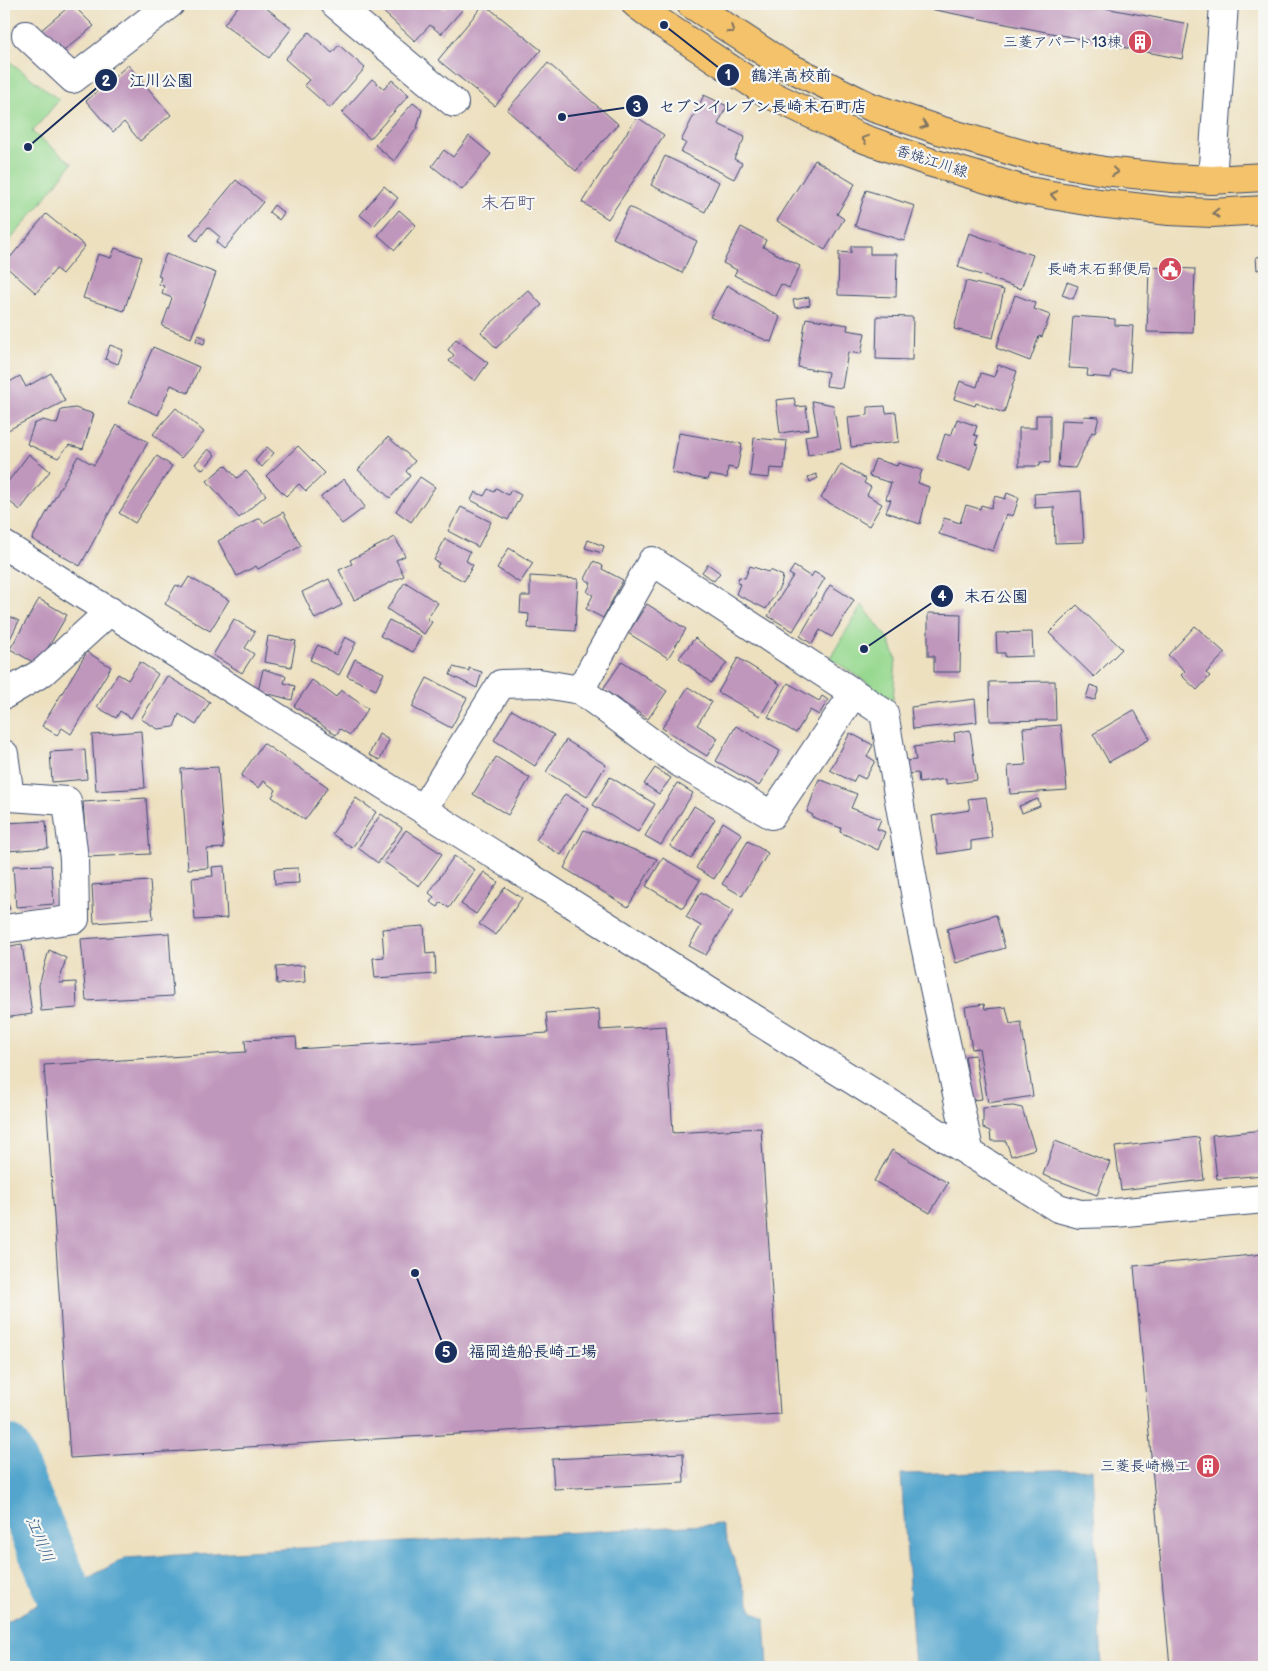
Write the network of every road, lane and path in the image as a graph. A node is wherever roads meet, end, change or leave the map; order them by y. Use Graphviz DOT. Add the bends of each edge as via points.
graph roads {
  1 [pos="170,4"];
  2 [pos="335,4"];
  3 [pos="636,4"];
  4 [pos="691,4"];
  5 [pos="1224,4"];
  6 [pos="26,35"];
  7 [pos="454,103"];
  8 [pos="1264,177"];
  9 [pos="1212,180"];
  10 [pos="1264,210"];
  11 [pos="4,545"];
  12 [pos="110,611"];
  13 [pos="580,690"];
  14 [pos="854,693"];
  15 [pos="4,695"];
  16 [pos="4,754"];
  17 [pos="423,809"];
  18 [pos="4,929"];
  19 [pos="970,1154"];
  20 [pos="1264,1199"];
  1 -- 6 [label="street" via="73,79"];
  2 -- 7 [label="street"];
  10 -- 3 [label="main road, 香焼江川線, one-way" via="1212,213 1100,203 1028,190 929,162 859,137 767,93"];
  4 -- 9 [label="main road, 香焼江川線, one-way" via="783,64 872,107 939,130 1036,158 1104,171"];
  5 -- 9 [label="street"];
  8 -- 9 [label="main road, 香焼江川線"];
  11 -- 12 [label="street"];
  12 -- 15 [label="street" via="43,672"];
  12 -- 17 [label="street"];
  13 -- 14 [label="street" via="678,762 772,815"];
  13 -- 14 [label="street" via="652,561"];
  13 -- 17 [label="street" via="539,683 501,684"];
  14 -- 19 [label="street" via="884,713 921,927"];
  16 -- 18 [label="street" via="10,797 67,801 74,859 75,920"];
  17 -- 19 [label="street"];
  19 -- 20 [label="street" via="1058,1208 1080,1214"];
}
